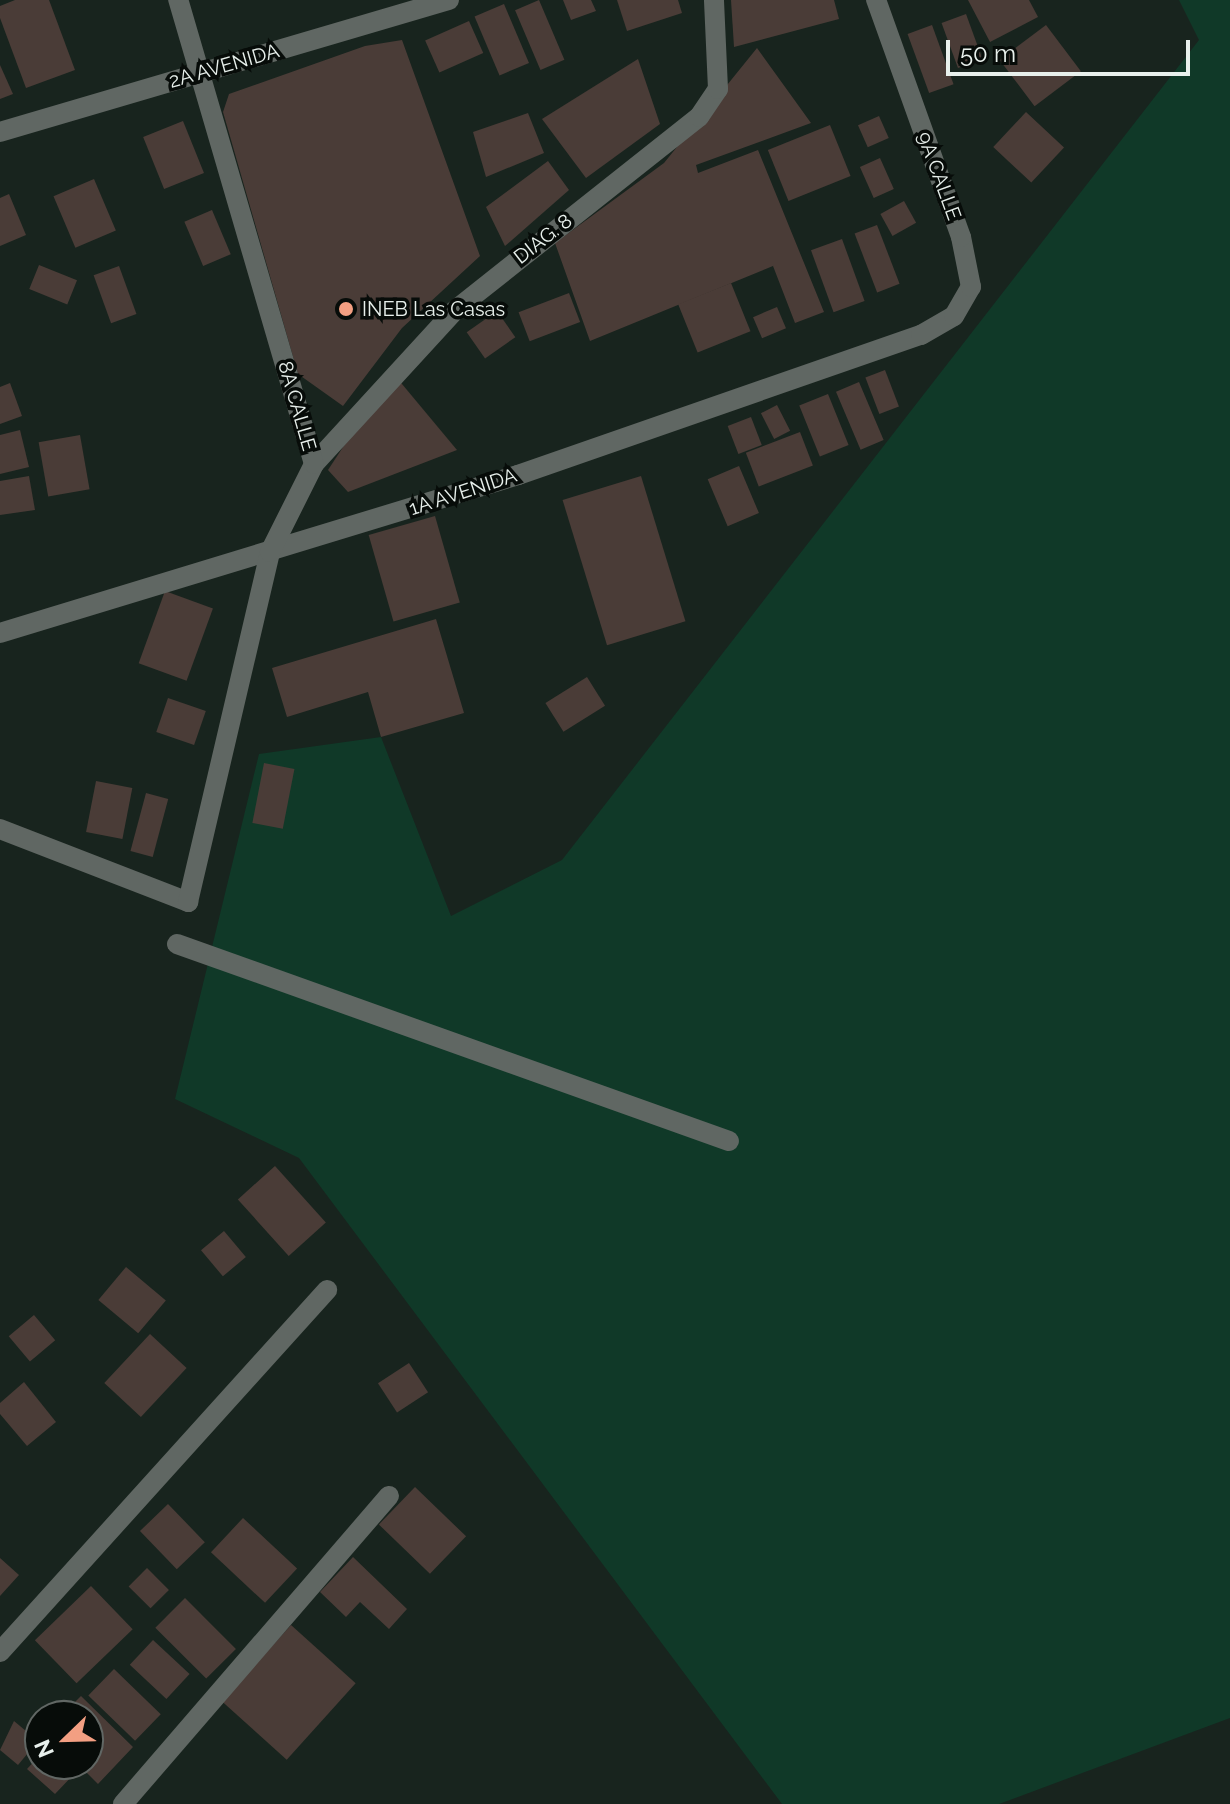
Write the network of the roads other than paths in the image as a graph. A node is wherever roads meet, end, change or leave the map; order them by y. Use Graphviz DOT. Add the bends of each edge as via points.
graph roads {
  1 [pos="178,0"];
  2 [pos="449,0"];
  3 [pos="714,0"];
  4 [pos="876,0"];
  5 [pos="199,74"];
  6 [pos="0,132"];
  7 [pos="921,335"];
  8 [pos="314,464"];
  9 [pos="270,552"];
  10 [pos="0,633"];
  11 [pos="0,829"];
  12 [pos="177,944"];
  13 [pos="729,1141"];
  14 [pos="327,1290"];
  15 [pos="389,1496"];
  16 [pos="0,1652"];
  17 [pos="123,1804"];
  1 -- 5 [label="street, 8A CALLE"];
  2 -- 5 [label="street, 2A AVENIDA"];
  3 -- 8 [label="street, DIAG. 8" via="718,89 699,117 444,319"];
  4 -- 7 [label="street, 9A CALLE" via="961,237 971,287 954,316"];
  5 -- 6 [label="street, 2A AVENIDA"];
  5 -- 8 [label="street, 8A CALLE"];
  7 -- 9 [label="street, 1A AVENIDA"];
  8 -- 9 [label="street, 8A CALLE"];
  9 -- 10 [label="street, 1A AVENIDA"];
  9 -- 11 [label="street, 8A CALLE" via="188,902"];
  12 -- 13 [label="street"];
  14 -- 16 [label="street"];
  15 -- 17 [label="street"];
}
